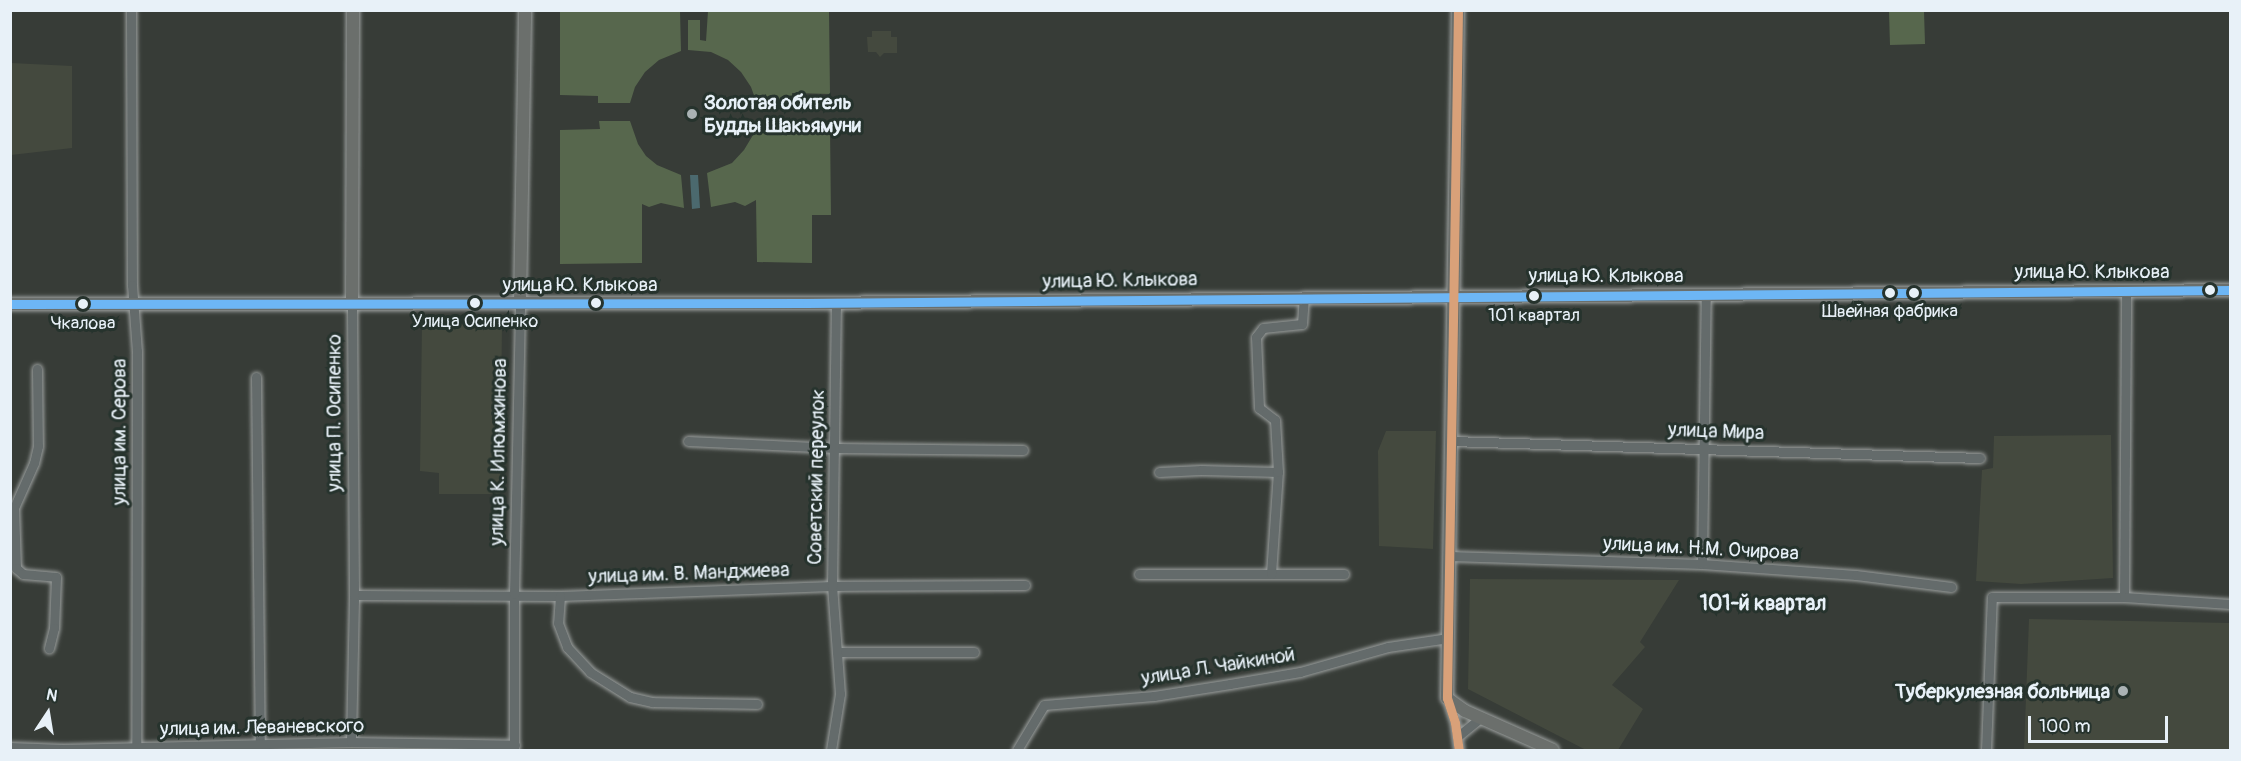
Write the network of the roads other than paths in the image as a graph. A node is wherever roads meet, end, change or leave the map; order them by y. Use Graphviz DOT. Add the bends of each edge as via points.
graph roads {
  1 [pos="131,10"];
  2 [pos="353,10"];
  3 [pos="525,10"];
  4 [pos="1458,10"];
  5 [pos="2126,289"];
  6 [pos="2230,290"];
  7 [pos="1706,294"];
  8 [pos="1453,296"];
  9 [pos="1304,297"];
  10 [pos="836,303"];
  11 [pos="10,304"];
  12 [pos="352,304"];
  13 [pos="520,304"];
  14 [pos="132,305"];
  15 [pos="38,369"];
  16 [pos="256,377"];
  17 [pos="688,441"];
  18 [pos="1451,441"];
  19 [pos="836,448"];
  20 [pos="1705,449"];
  21 [pos="1023,450"];
  22 [pos="1980,458"];
  23 [pos="1158,472"];
  24 [pos="1278,472"];
  25 [pos="12,509"];
  26 [pos="1449,556"];
  27 [pos="1701,564"];
  28 [pos="1139,574"];
  29 [pos="1271,574"];
  30 [pos="1344,574"];
  31 [pos="1025,585"];
  32 [pos="832,586"];
  33 [pos="1951,587"];
  34 [pos="514,594"];
  35 [pos="354,595"];
  36 [pos="560,596"];
  37 [pos="2124,597"];
  38 [pos="2230,604"];
  39 [pos="1448,638"];
  40 [pos="49,648"];
  41 [pos="838,652"];
  42 [pos="974,652"];
  43 [pos="1447,698"];
  44 [pos="757,704"];
  45 [pos="1482,717"];
  46 [pos="1457,737"];
  47 [pos="351,742"];
  48 [pos="260,744"];
  49 [pos="10,747"];
  50 [pos="136,747"];
  51 [pos="272,747"];
  52 [pos="514,748"];
  53 [pos="831,750"];
  54 [pos="1017,750"];
  55 [pos="1459,750"];
  56 [pos="1553,750"];
  57 [pos="1986,750"];
  1 -- 14 [label="street, улица им. Серова"];
  2 -- 12 [label="main road, улица П. Осипенко"];
  3 -- 13 [label="main road, улица К. Илюмжинова"];
  4 -- 8 [label="main road"];
  5 -- 6 [label="main road, улица Ю. Клыкова"];
  5 -- 7 [label="main road, улица Ю. Клыкова"];
  5 -- 37 [label="street"];
  7 -- 8 [label="main road, улица Ю. Клыкова"];
  7 -- 20 [label="street"];
  8 -- 9 [label="main road, улица Ю. Клыкова"];
  8 -- 18 [label="main road"];
  9 -- 10 [label="main road, улица Ю. Клыкова"];
  9 -- 24 [label="street" via="1302,324 1263,328 1256,337 1259,408 1275,420"];
  10 -- 13 [label="main road, улица Ю. Клыкова"];
  10 -- 19 [label="street, Советский переулок"];
  11 -- 14 [label="main road, улица Ю. Клыкова"];
  12 -- 13 [label="main road, улица Ю. Клыкова"];
  12 -- 14 [label="main road, улица Ю. Клыкова"];
  12 -- 35 [label="street, улица П. Осипенко"];
  13 -- 34 [label="street, улица К. Илюмжинова"];
  14 -- 50 [label="street, улица им. Серова" via="137,351"];
  15 -- 25 [label="street" via="38,446"];
  16 -- 48 [label="street"];
  17 -- 19 [label="street"];
  18 -- 20 [label="street, улица Мира"];
  18 -- 26 [label="main road"];
  19 -- 21 [label="street"];
  19 -- 32 [label="street, Советский переулок"];
  20 -- 22 [label="street, улица Мира"];
  20 -- 27 [label="street"];
  23 -- 24 [label="street"];
  24 -- 29 [label="street"];
  25 -- 40 [label="street" via="16,568 23,574 56,577 54,628"];
  26 -- 27 [label="street, улица им. Н.М. Очирова"];
  26 -- 39 [label="main road"];
  27 -- 33 [label="street, улица им. Н.М. Очирова" via="1856,575"];
  28 -- 29 [label="street"];
  29 -- 30 [label="street"];
  31 -- 32 [label="street, улица им. В. Манджиева"];
  32 -- 36 [label="street, улица им. В. Манджиева"];
  32 -- 41 [label="street, Советский переулок"];
  34 -- 35 [label="street, улица им. В. Манджиева"];
  34 -- 36 [label="street, улица им. В. Манджиева"];
  34 -- 52 [label="street, улица К. Илюмжинова"];
  35 -- 47 [label="street, улица П. Осипенко"];
  36 -- 44 [label="street" via="558,623 567,647 590,672 630,697 652,702"];
  37 -- 38 [label="street"];
  37 -- 57 [label="street" via="1992,597"];
  39 -- 43 [label="main road"];
  39 -- 54 [label="street, улица Л. Чайкиной" via="1388,647 1300,672 1230,684 1154,696 1044,705"];
  41 -- 42 [label="street"];
  41 -- 53 [label="street, Советский переулок" via="840,694"];
  43 -- 45 [label="main road"];
  43 -- 46 [label="street"];
  45 -- 46 [label="street"];
  45 -- 56 [label="main road"];
  46 -- 55 [label="street"];
  47 -- 51 [label="street, улица им. Леваневского"];
  47 -- 52 [label="street, улица им. Леваневского"];
  48 -- 50 [label="street, улица им. Леваневского"];
  48 -- 51 [label="street, улица им. Леваневского"];
  49 -- 50 [label="street, улица им. Леваневского"];
}
